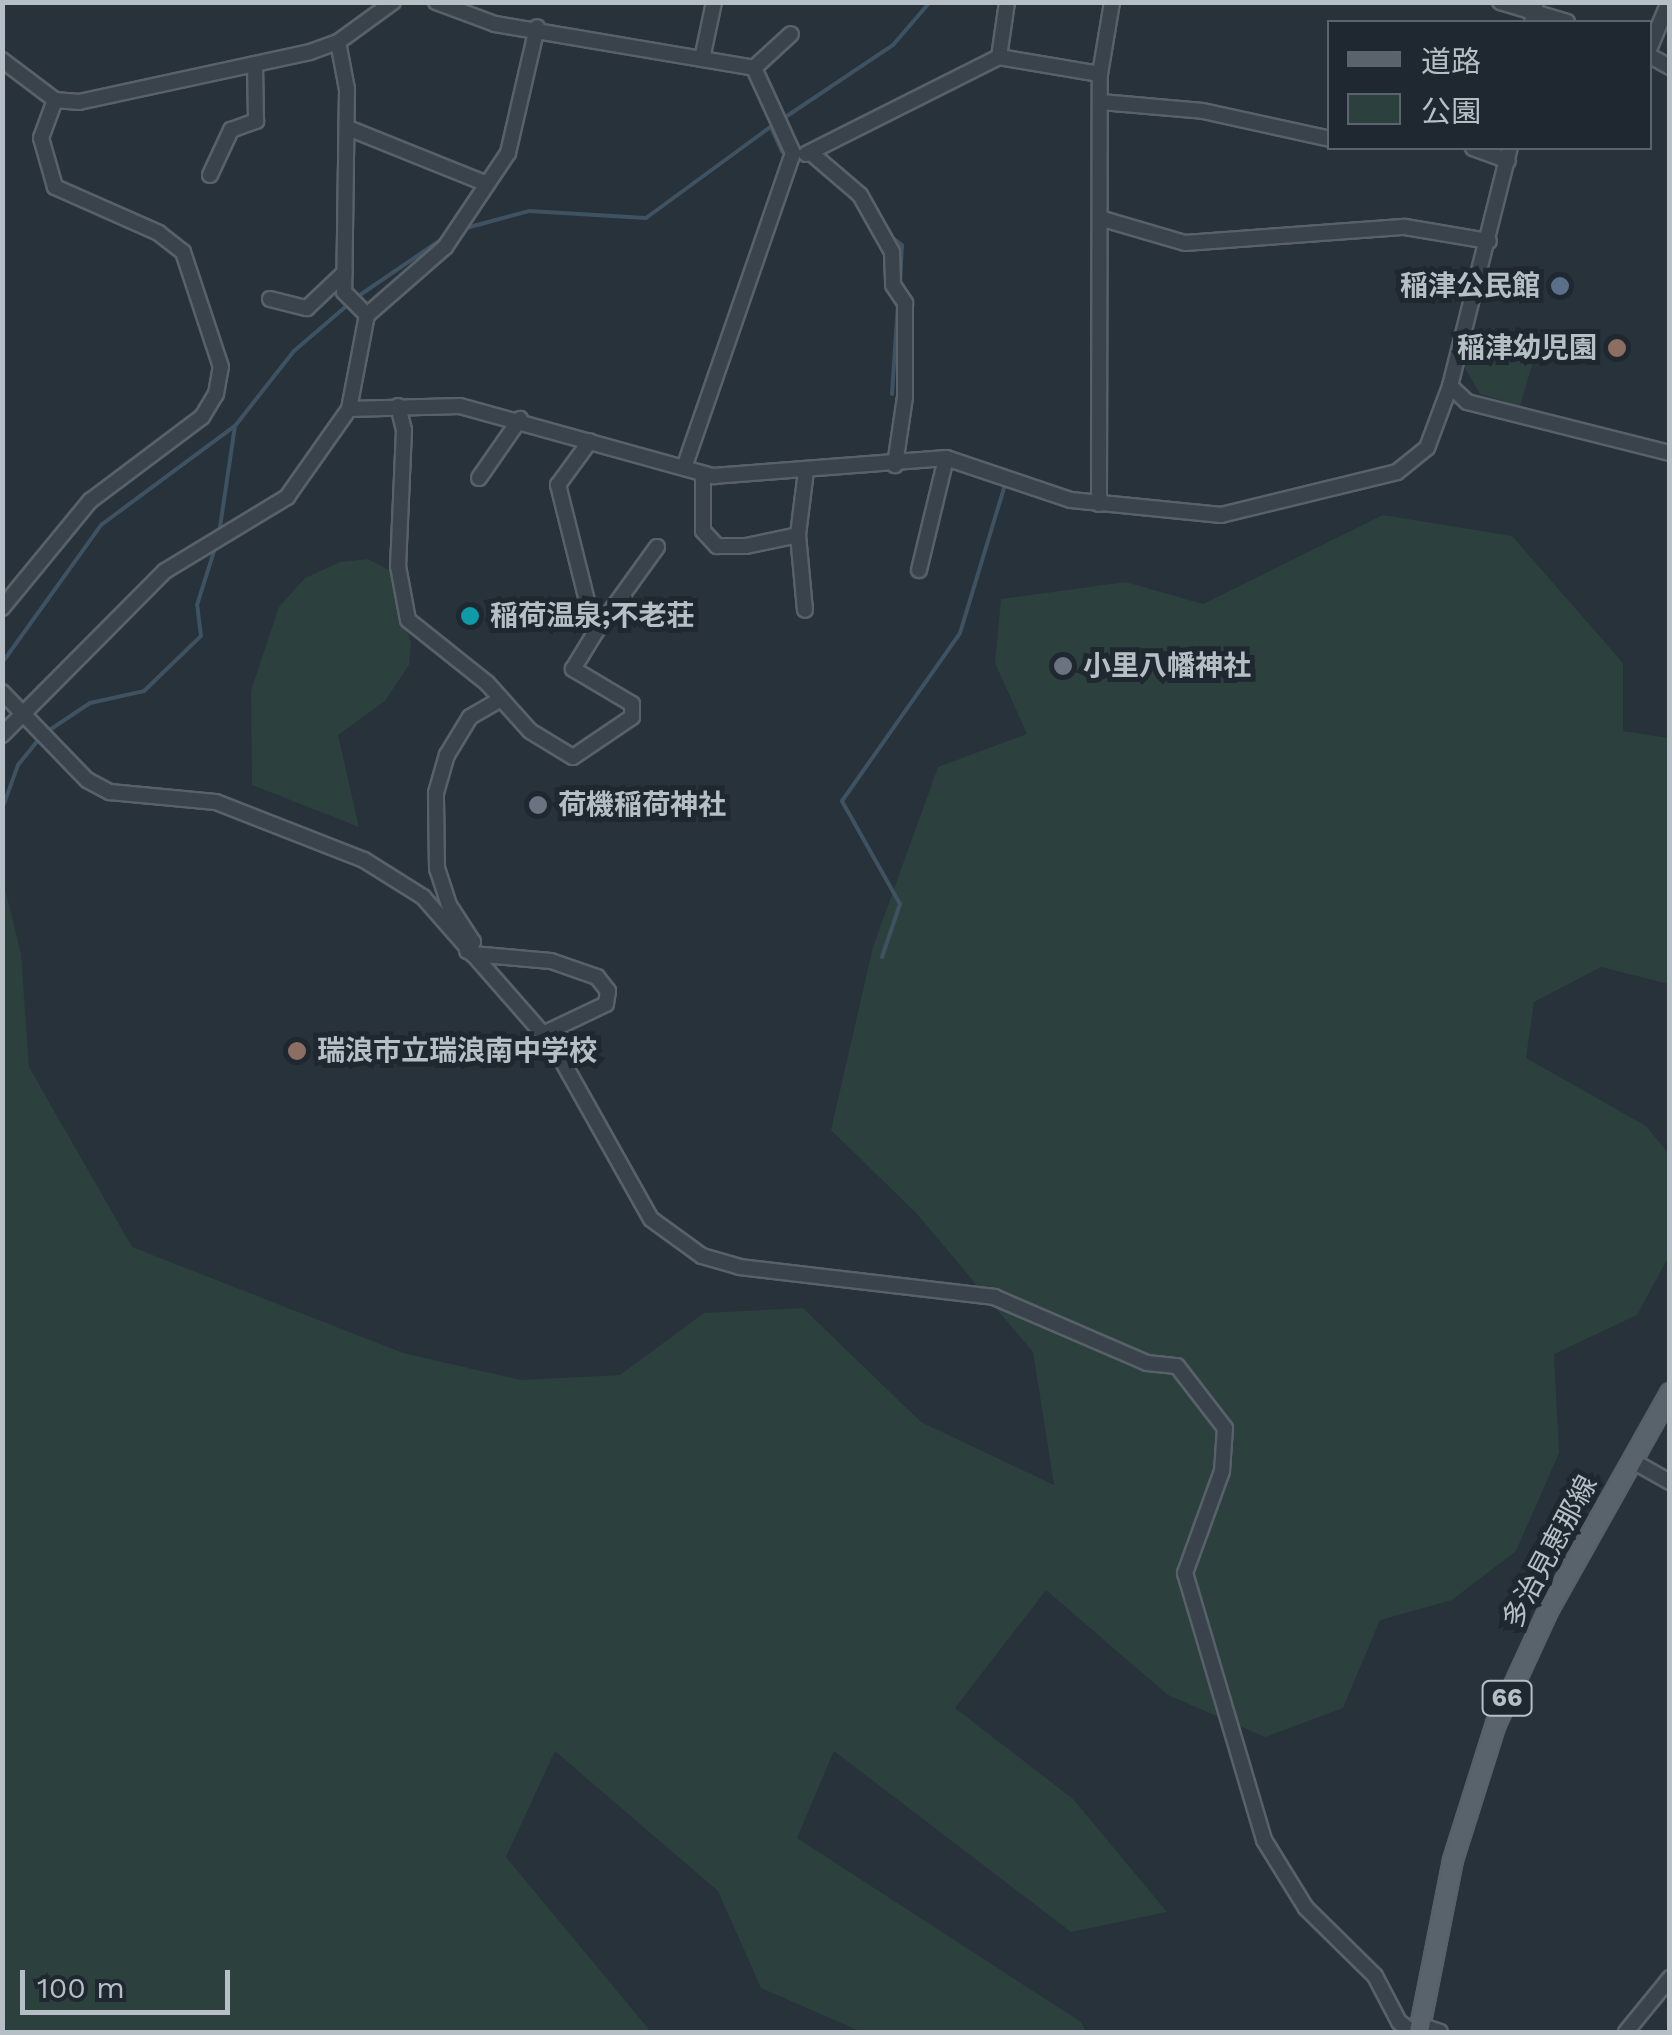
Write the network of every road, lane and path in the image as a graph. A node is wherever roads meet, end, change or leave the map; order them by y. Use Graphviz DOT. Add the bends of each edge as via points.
graph roads {
  1 [pos="393,2"];
  2 [pos="436,2"];
  3 [pos="714,2"];
  4 [pos="1007,2"];
  5 [pos="1112,2"];
  6 [pos="1500,2"];
  7 [pos="1669,2"];
  8 [pos="1534,12"];
  9 [pos="1560,20"];
  10 [pos="538,27"];
  11 [pos="790,34"];
  12 [pos="338,42"];
  13 [pos="1652,42"];
  14 [pos="1000,57"];
  15 [pos="702,59"];
  16 [pos="2,60"];
  17 [pos="255,64"];
  18 [pos="754,68"];
  19 [pos="1100,74"];
  20 [pos="55,100"];
  21 [pos="1100,102"];
  22 [pos="348,128"];
  23 [pos="1327,138"];
  24 [pos="793,153"];
  25 [pos="811,153"];
  26 [pos="1509,154"];
  27 [pos="210,176"];
  28 [pos="487,184"];
  29 [pos="1103,219"];
  30 [pos="1489,240"];
  31 [pos="345,272"];
  32 [pos="270,299"];
  33 [pos="367,315"];
  34 [pos="1450,386"];
  35 [pos="398,406"];
  36 [pos="348,409"];
  37 [pos="520,419"];
  38 [pos="590,441"];
  39 [pos="1670,453"];
  40 [pos="946,458"];
  41 [pos="894,465"];
  42 [pos="684,467"];
  43 [pos="806,471"];
  44 [pos="703,474"];
  45 [pos="480,478"];
  46 [pos="1099,504"];
  47 [pos="798,535"];
  48 [pos="657,547"];
  49 [pos="919,570"];
  50 [pos="2,608"];
  51 [pos="805,610"];
  52 [pos="595,632"];
  53 [pos="2,692"];
  54 [pos="499,700"];
  55 [pos="23,712"];
  56 [pos="2,735"];
  57 [pos="470,953"];
  58 [pos="543,1034"];
  59 [pos="1670,1393"];
  60 [pos="1631,1460"];
  61 [pos="1670,1482"];
  62 [pos="1670,1978"];
  63 [pos="1417,2030"];
  64 [pos="1440,2032"];
  65 [pos="1626,2032"];
  1 -- 12 [label="street"];
  2 -- 10 [label="street" via="495,24"];
  3 -- 15 [label="street"];
  4 -- 14 [label="street"];
  5 -- 19 [label="street"];
  6 -- 8 [label="street"];
  7 -- 13 [label="street"];
  8 -- 9 [label="street"];
  10 -- 15 [label="street"];
  10 -- 28 [label="street" via="508,152"];
  11 -- 18 [label="street"];
  12 -- 17 [label="street"];
  12 -- 22 [label="street"];
  14 -- 19 [label="street"];
  14 -- 25 [label="street"];
  15 -- 18 [label="street"];
  16 -- 20 [label="street"];
  17 -- 20 [label="street" via="79,102"];
  17 -- 27 [label="street" via="256,121 231,130"];
  18 -- 24 [label="street"];
  19 -- 21 [label="street"];
  20 -- 50 [label="street" via="41,138 55,188 159,233 183,252 220,366 216,394 202,417 90,501"];
  21 -- 23 [label="street" via="1203,111"];
  21 -- 29 [label="street"];
  22 -- 28 [label="street"];
  22 -- 31 [label="street"];
  24 -- 25 [label="street"];
  24 -- 42 [label="street"];
  25 -- 41 [label="street" via="860,196 892,252 893,285 905,303 904,397"];
  26 -- 30 [label="street"];
  28 -- 33 [label="street" via="445,246"];
  29 -- 30 [label="street" via="1186,243 1406,226"];
  29 -- 46 [label="street"];
  30 -- 34 [label="street"];
  31 -- 32 [label="street" via="307,308"];
  31 -- 33 [label="street" via="344,292"];
  33 -- 36 [label="street"];
  34 -- 39 [label="street" via="1468,402"];
  34 -- 46 [label="street" via="1427,448 1397,472 1222,515"];
  35 -- 36 [label="street"];
  35 -- 37 [label="street" via="460,406"];
  35 -- 54 [label="street" via="404,430 398,566 408,620 436,637"];
  36 -- 55 [label="street" via="287,498 166,571"];
  37 -- 38 [label="street"];
  37 -- 45 [label="street"];
  38 -- 42 [label="street"];
  38 -- 52 [label="street" via="558,486"];
  40 -- 41 [label="street"];
  40 -- 46 [label="street"];
  40 -- 49 [label="street"];
  41 -- 43 [label="street"];
  42 -- 44 [label="street"];
  43 -- 44 [label="street"];
  43 -- 47 [label="street"];
  44 -- 47 [label="street" via="703,531 717,546"];
  47 -- 51 [label="street"];
  48 -- 52 [label="street"];
  52 -- 54 [label="street" via="573,670 632,704 632,717 573,757 556,752"];
  53 -- 55 [label="street"];
  54 -- 57 [label="street" via="470,717 436,793 437,869 448,904 473,942"];
  55 -- 56 [label="street"];
  55 -- 57 [label="street" via="87,780 110,792 216,802 398,878"];
  57 -- 58 [label="street"];
  57 -- 58 [label="street" via="550,961 597,977 608,991 606,1004"];
  58 -- 63 [label="street" via="650,1219 702,1256 740,1267 994,1297 1147,1363 1177,1366 1224,1428 1222,1471 1185,1573 1264,1840 1306,1908 1375,1976 1399,2022"];
  59 -- 60 [label="main road, 多治見恵那線 / 66"];
  60 -- 61 [label="street"];
  60 -- 63 [label="main road, 多治見恵那線 / 66" via="1496,1724 1452,1860"];
  62 -- 65 [label="street"];
  63 -- 64 [label="street"];
}
